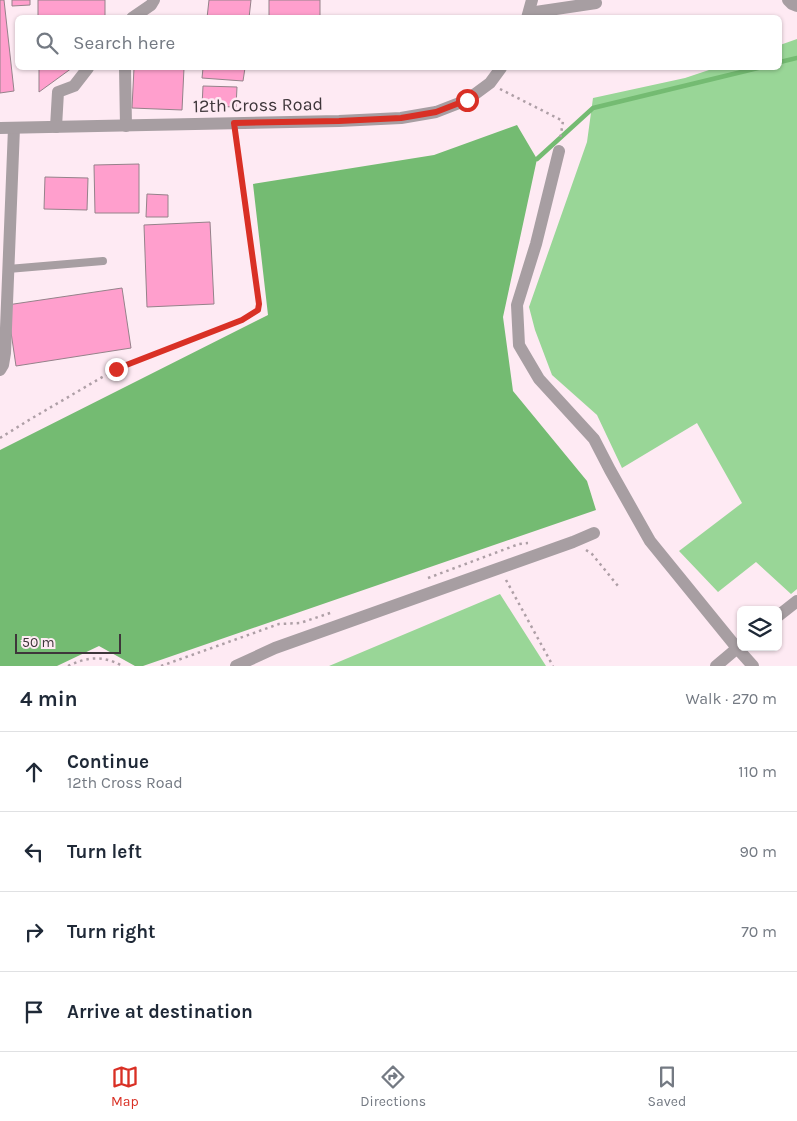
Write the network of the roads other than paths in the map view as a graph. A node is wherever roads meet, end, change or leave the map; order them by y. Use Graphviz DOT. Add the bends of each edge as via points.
graph roads {
  1 [pos="154,0"];
  2 [pos="788,0"];
  3 [pos="596,3"];
  4 [pos="797,6"];
  5 [pos="529,10"];
  6 [pos="136,15"];
  7 [pos="86,70"];
  8 [pos="125,70"];
  9 [pos="500,70"];
  10 [pos="126,126"];
  11 [pos="56,127"];
  12 [pos="0,128"];
  13 [pos="14,128"];
  14 [pos="559,151"];
  15 [pos="103,262"];
  16 [pos="8,269"];
  17 [pos="0,370"];
  18 [pos="594,533"];
  19 [pos="797,601"];
  20 [pos="782,613"];
  21 [pos="737,644"];
  22 [pos="737,648"];
  23 [pos="742,651"];
  24 [pos="236,666"];
  25 [pos="716,666"];
  26 [pos="753,666"];
  1 -- 6 [label="street"];
  2 -- 4 [label="street"];
  3 -- 5 [label="street"];
  7 -- 11 [label="street" via="74,86 58,92"];
  8 -- 10 [label="street"];
  9 -- 10 [label="street, 12th Cross Road" via="490,83 467,100 436,112 401,118"];
  10 -- 11 [label="street, 12th Cross Road"];
  11 -- 13 [label="street, 12th Cross Road"];
  12 -- 13 [label="street, 12th Cross Road"];
  13 -- 16 [label="street"];
  14 -- 21 [label="street" via="517,305 519,345 539,379 594,439 650,541"];
  15 -- 16 [label="lane"];
  16 -- 17 [label="street" via="5,353"];
  18 -- 24 [label="street" via="275,648"];
  19 -- 20 [label="street"];
  22 -- 25 [label="street"];
  23 -- 26 [label="street"];
}
